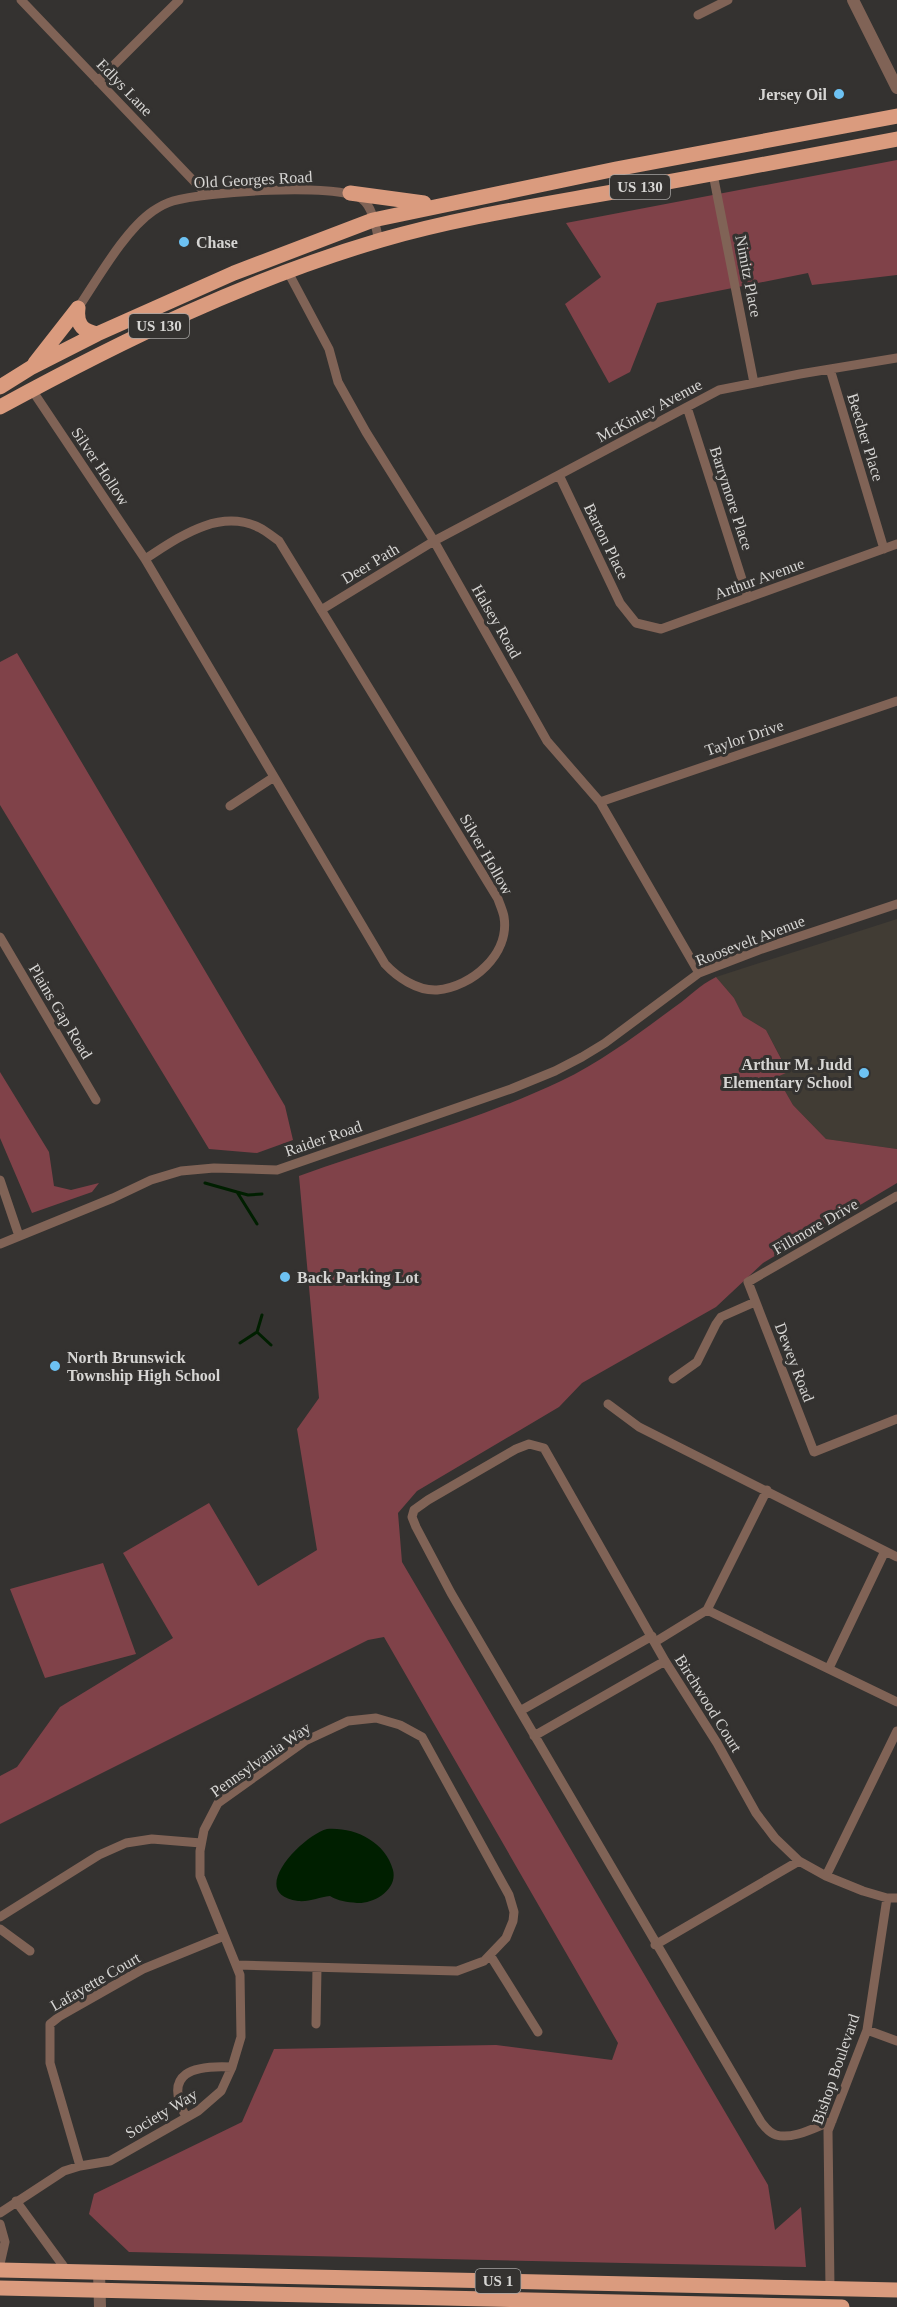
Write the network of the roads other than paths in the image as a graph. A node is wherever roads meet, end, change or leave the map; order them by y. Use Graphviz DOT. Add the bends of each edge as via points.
graph roads {
  1 [pos="21,0"];
  2 [pos="179,0"];
  3 [pos="728,0"];
  4 [pos="853,0"];
  5 [pos="698,15"];
  6 [pos="98,81"];
  7 [pos="897,88"];
  8 [pos="897,116"];
  9 [pos="897,140"];
  10 [pos="713,174"];
  11 [pos="350,193"];
  12 [pos="207,195"];
  13 [pos="442,204"];
  14 [pos="374,220"];
  15 [pos="382,240"];
  16 [pos="288,272"];
  17 [pos="78,309"];
  18 [pos="96,334"];
  19 [pos="897,358"];
  20 [pos="32,367"];
  21 [pos="830,369"];
  22 [pos="754,383"];
  23 [pos="0,387"];
  24 [pos="32,390"];
  25 [pos="0,407"];
  26 [pos="687,407"];
  27 [pos="559,475"];
  28 [pos="434,541"];
  29 [pos="897,544"];
  30 [pos="884,549"];
  31 [pos="145,559"];
  32 [pos="747,598"];
  33 [pos="321,610"];
  34 [pos="632,617"];
  35 [pos="897,701"];
  36 [pos="274,777"];
  37 [pos="600,802"];
  38 [pos="230,806"];
  39 [pos="897,904"];
  40 [pos="0,937"];
  41 [pos="699,974"];
  42 [pos="626,1028"];
  43 [pos="96,1100"];
  44 [pos="0,1180"];
  45 [pos="897,1196"];
  46 [pos="19,1236"];
  47 [pos="0,1244"];
  48 [pos="748,1282"];
  49 [pos="756,1302"];
  50 [pos="673,1379"];
  51 [pos="608,1404"];
  52 [pos="897,1419"];
  53 [pos="766,1490"];
  54 [pos="885,1551"];
  55 [pos="897,1557"];
  56 [pos="708,1610"];
  57 [pos="654,1639"];
  58 [pos="665,1661"];
  59 [pos="830,1668"];
  60 [pos="897,1702"];
  61 [pos="520,1711"];
  62 [pos="897,1731"];
  63 [pos="534,1736"];
  64 [pos="201,1844"];
  65 [pos="799,1861"];
  66 [pos="826,1876"];
  67 [pos="892,1898"];
  68 [pos="0,1917"];
  69 [pos="0,1929"];
  70 [pos="224,1936"];
  71 [pos="656,1945"];
  72 [pos="30,1951"];
  73 [pos="490,1956"];
  74 [pos="236,1965"];
  75 [pos="317,1968"];
  76 [pos="316,2024"];
  77 [pos="867,2030"];
  78 [pos="538,2032"];
  79 [pos="897,2041"];
  80 [pos="232,2067"];
  81 [pos="186,2117"];
  82 [pos="832,2121"];
  83 [pos="80,2166"];
  84 [pos="16,2201"];
  85 [pos="0,2213"];
  86 [pos="0,2224"];
  87 [pos="0,2264"];
  88 [pos="0,2270"];
  89 [pos="66,2271"];
  90 [pos="99,2272"];
  91 [pos="0,2288"];
  92 [pos="830,2288"];
  93 [pos="897,2289"];
  94 [pos="100,2290"];
  95 [pos="100,2307"];
  96 [pos="842,2307"];
  1 -- 6 [label="street, Edlys Lane"];
  2 -- 6 [label="street"];
  3 -- 5 [label="street"];
  4 -- 7 [label="street"];
  6 -- 12 [label="street, Edlys Lane"];
  8 -- 13 [label="highway, US 130"];
  9 -- 10 [label="highway, US 130"];
  10 -- 15 [label="highway, US 130" via="487,214"];
  10 -- 22 [label="street, Nimitz Place"];
  11 -- 12 [label="street, Old Georges Road" via="312,189"];
  11 -- 13 [label="highway"];
  11 -- 14 [label="street" via="366,203"];
  12 -- 17 [label="street, Old Georges Road" via="171,201 150,213 121,245"];
  13 -- 14 [label="highway, US 130"];
  14 -- 15 [label="street"];
  14 -- 18 [label="highway, US 130" via="234,273"];
  15 -- 16 [label="highway, US 130"];
  16 -- 24 [label="highway, US 130" via="188,312"];
  16 -- 28 [label="street, Halsey Road" via="329,349 338,382"];
  17 -- 18 [label="highway" via="81,327"];
  17 -- 20 [label="highway"];
  18 -- 20 [label="highway, US 130"];
  19 -- 21 [label="street, McKinley Avenue"];
  20 -- 23 [label="highway, US 130"];
  21 -- 22 [label="street, McKinley Avenue"];
  21 -- 30 [label="street, Beecher Place"];
  22 -- 26 [label="street, McKinley Avenue" via="719,390"];
  24 -- 25 [label="highway, US 130"];
  24 -- 31 [label="street, Silver Hollow"];
  26 -- 27 [label="street, McKinley Avenue"];
  26 -- 32 [label="street, Barrymore Place"];
  27 -- 28 [label="street, McKinley Avenue"];
  27 -- 34 [label="street, Barton Place" via="620,603"];
  28 -- 33 [label="street, Deer Path"];
  28 -- 37 [label="street, Halsey Road" via="547,741"];
  29 -- 30 [label="street, Arthur Avenue"];
  30 -- 32 [label="street, Arthur Avenue"];
  31 -- 33 [label="street, Silver Hollow" via="193,529 216,522 242,522 279,541"];
  31 -- 36 [label="street, Silver Hollow"];
  32 -- 34 [label="street, Arthur Avenue" via="661,629 636,622"];
  33 -- 36 [label="street, Silver Hollow" via="498,899 504,918 501,945 488,966 460,984 435,990 397,977 385,964"];
  35 -- 37 [label="street, Taylor Drive"];
  36 -- 38 [label="street"];
  37 -- 41 [label="street, Halsey Road"];
  39 -- 41 [label="street, Roosevelt Avenue"];
  40 -- 43 [label="street, Plains Gap Road"];
  41 -- 42 [label="street, Roosevelt Avenue"];
  42 -- 46 [label="street, Raider Road" via="555,1071 295,1165 277,1170 181,1171 150,1180"];
  44 -- 46 [label="street"];
  45 -- 48 [label="street, Fillmore Drive"];
  46 -- 47 [label="street, Raider Road"];
  48 -- 49 [label="street, Dewey Road"];
  49 -- 50 [label="street" via="721,1317 697,1362"];
  49 -- 52 [label="street, Dewey Road" via="814,1452"];
  51 -- 53 [label="street" via="639,1428"];
  53 -- 54 [label="street"];
  53 -- 56 [label="street"];
  54 -- 55 [label="street"];
  54 -- 59 [label="street"];
  56 -- 57 [label="street"];
  56 -- 59 [label="street"];
  57 -- 58 [label="street, Birchwood Court"];
  57 -- 61 [label="street"];
  57 -- 61 [label="street, Birchwood Court" via="553,1461 539,1446 529,1444 516,1449 428,1500 414,1510 412,1517"];
  58 -- 63 [label="street"];
  58 -- 65 [label="street, Birchwood Court" via="756,1814"];
  59 -- 60 [label="street"];
  61 -- 63 [label="street"];
  62 -- 66 [label="street"];
  63 -- 71 [label="street"];
  64 -- 68 [label="street" via="152,1839 126,1843 99,1855"];
  64 -- 70 [label="street, Pennsylvania Way" via="200,1876"];
  64 -- 73 [label="street, Pennsylvania Way" via="218,1803 305,1741 348,1721 376,1718 400,1725 422,1737 509,1895 514,1912 511,1929"];
  65 -- 66 [label="street, Birchwood Court"];
  65 -- 71 [label="street"];
  66 -- 67 [label="street, Birchwood Court"];
  67 -- 77 [label="street, Bishop Boulevard"];
  69 -- 72 [label="street"];
  70 -- 74 [label="street, Pennsylvania Way"];
  70 -- 83 [label="street, Lafayette Court" via="143,1969 50,2024 50,2063"];
  71 -- 82 [label="street" via="756,2116 770,2132 790,2135"];
  73 -- 75 [label="street, Pennsylvania Way" via="477,1965 447,1971"];
  73 -- 78 [label="street"];
  74 -- 75 [label="street, Pennsylvania Way"];
  74 -- 80 [label="street, Society Way" via="240,1975 242,2037"];
  75 -- 76 [label="street"];
  77 -- 79 [label="street"];
  77 -- 82 [label="street, Bishop Boulevard"];
  80 -- 81 [label="street, Society Way" via="220,2091"];
  80 -- 81 [label="street" via="205,2066 187,2072 179,2084 178,2101"];
  81 -- 83 [label="street, Society Way" via="110,2161"];
  82 -- 92 [label="street, Bishop Boulevard" via="828,2131"];
  83 -- 84 [label="street, Society Way" via="64,2171"];
  84 -- 85 [label="street, Society Way"];
  84 -- 89 [label="street"];
  86 -- 87 [label="street" via="5,2241"];
  88 -- 89 [label="highway, US 1"];
  89 -- 90 [label="highway, US 1"];
  90 -- 92 [label="highway, US 1"];
  90 -- 94 [label="street"];
  91 -- 94 [label="highway, US 1"];
  92 -- 93 [label="highway, US 1"];
  94 -- 95 [label="street"];
  94 -- 96 [label="highway, US 1"];
}
